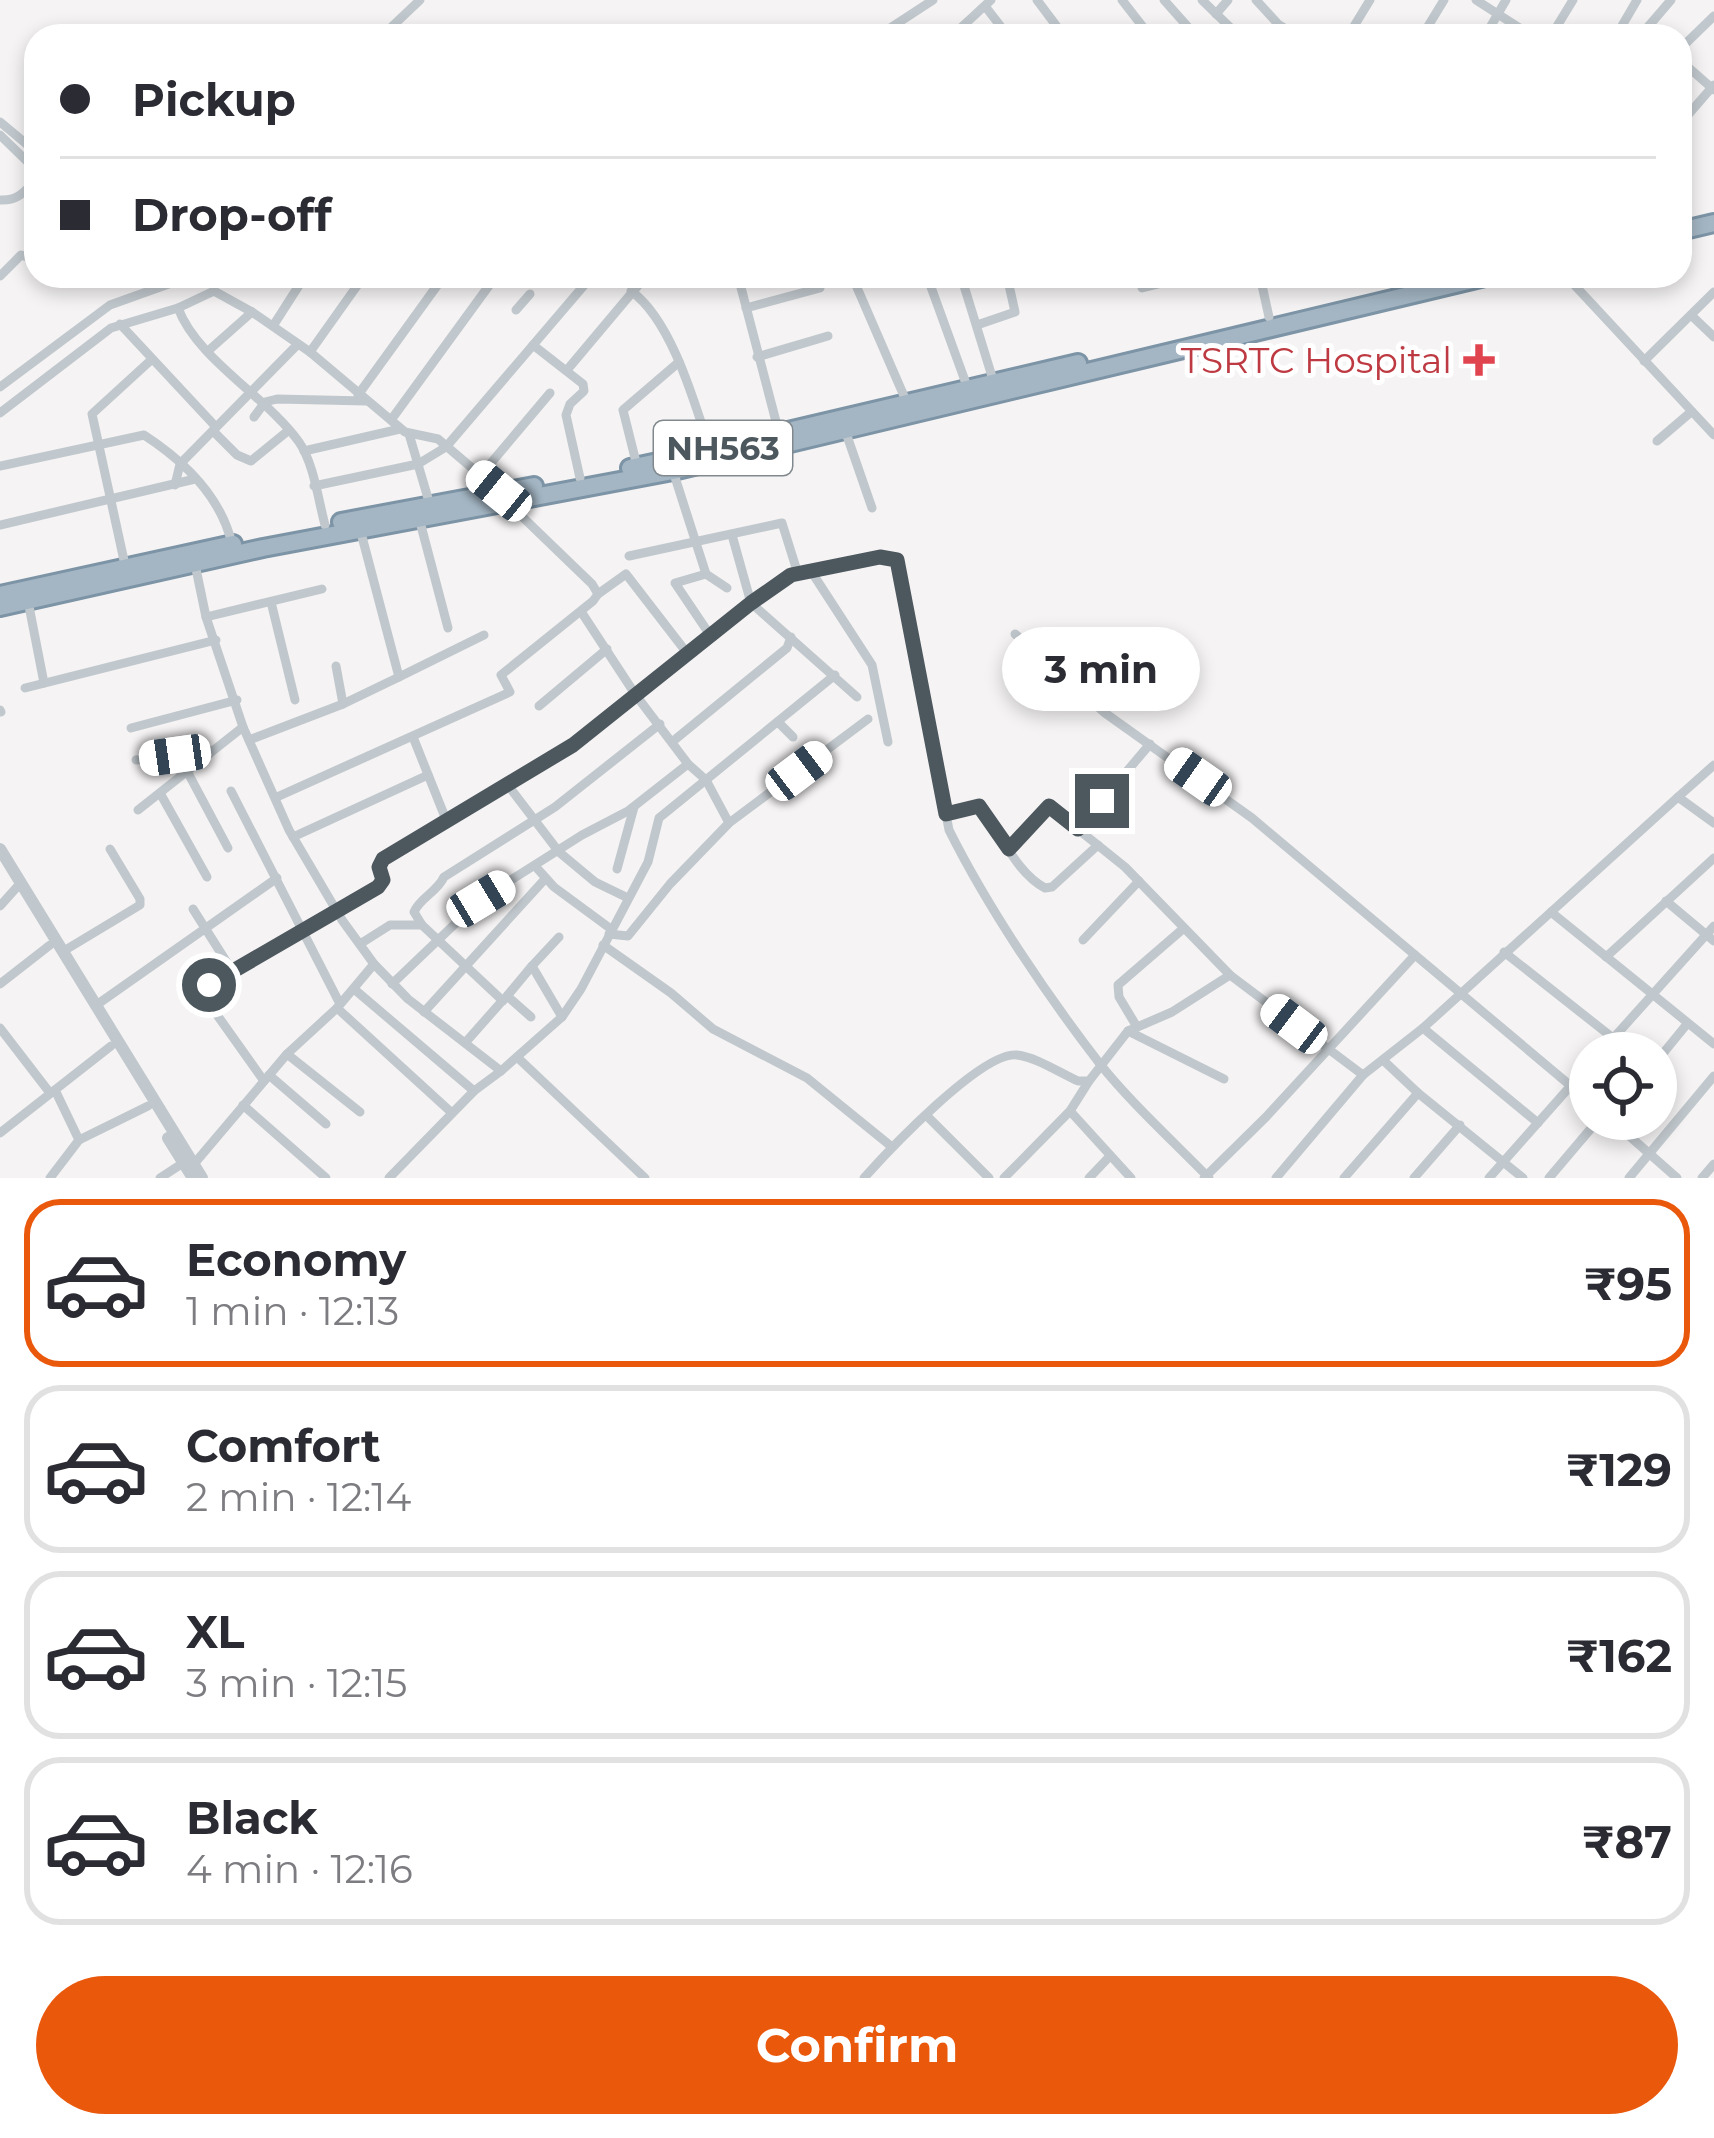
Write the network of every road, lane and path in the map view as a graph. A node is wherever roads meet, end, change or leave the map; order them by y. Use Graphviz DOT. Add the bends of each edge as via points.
graph roads {
  1 [pos="420,0"];
  2 [pos="933,0"];
  3 [pos="1122,0"];
  4 [pos="1164,0"];
  5 [pos="1202,0"];
  6 [pos="1228,0"];
  7 [pos="1256,0"];
  8 [pos="1476,0"];
  9 [pos="1506,0"];
  10 [pos="1636,0"];
  11 [pos="988,3"];
  12 [pos="1216,14"];
  13 [pos="1628,14"];
  14 [pos="1497,16"];
  15 [pos="1714,16"];
  16 [pos="395,24"];
  17 [pos="896,24"];
  18 [pos="965,24"];
  19 [pos="1141,24"];
  20 [pos="1185,24"];
  21 [pos="1226,24"];
  22 [pos="1278,24"];
  23 [pos="1492,24"];
  24 [pos="1511,24"];
  25 [pos="1623,24"];
  26 [pos="1641,24"];
  27 [pos="1692,37"];
  28 [pos="1713,87"];
  29 [pos="1692,111"];
  30 [pos="0,122"];
  31 [pos="0,135"];
  32 [pos="24,142"];
  33 [pos="24,158"];
  34 [pos="24,256"];
  35 [pos="0,276"];
  36 [pos="148,288"];
  37 [pos="298,288"];
  38 [pos="355,288"];
  39 [pos="436,288"];
  40 [pos="487,288"];
  41 [pos="582,288"];
  42 [pos="634,288"];
  43 [pos="741,288"];
  44 [pos="820,288"];
  45 [pos="857,288"];
  46 [pos="931,288"];
  47 [pos="965,288"];
  48 [pos="1010,288"];
  49 [pos="1263,288"];
  50 [pos="1391,288"];
  51 [pos="1437,288"];
  52 [pos="1577,288"];
  53 [pos="631,291"];
  54 [pos="1714,292"];
  55 [pos="530,294"];
  56 [pos="178,308"];
  57 [pos="746,308"];
  58 [pos="516,310"];
  59 [pos="252,312"];
  60 [pos="1691,315"];
  61 [pos="1269,317"];
  62 [pos="120,325"];
  63 [pos="274,326"];
  64 [pos="977,326"];
  65 [pos="829,336"];
  66 [pos="1714,337"];
  67 [pos="298,344"];
  68 [pos="533,344"];
  69 [pos="208,351"];
  70 [pos="310,352"];
  71 [pos="757,357"];
  72 [pos="150,361"];
  73 [pos="1644,361"];
  74 [pos="679,362"];
  75 [pos="567,370"];
  76 [pos="994,383"];
  77 [pos="0,387"];
  78 [pos="252,390"];
  79 [pos="550,393"];
  80 [pos="970,396"];
  81 [pos="362,398"];
  82 [pos="265,402"];
  83 [pos="908,403"];
  84 [pos="1691,412"];
  85 [pos="0,413"];
  86 [pos="254,417"];
  87 [pos="391,420"];
  88 [pos="214,429"];
  89 [pos="289,430"];
  90 [pos="844,430"];
  91 [pos="405,431"];
  92 [pos="779,434"];
  93 [pos="1714,435"];
  94 [pos="1658,441"];
  95 [pos="97,444"];
  96 [pos="446,447"];
  97 [pos="304,451"];
  98 [pos="711,456"];
  99 [pos="180,464"];
  100 [pos="418,464"];
  101 [pos="0,466"];
  102 [pos="637,466"];
  103 [pos="673,471"];
  104 [pos="480,476"];
  105 [pos="580,478"];
  106 [pos="195,479"];
  107 [pos="175,485"];
  108 [pos="314,485"];
  109 [pos="503,496"];
  110 [pos="109,500"];
  111 [pos="872,508"];
  112 [pos="427,513"];
  113 [pos="0,525"];
  114 [pos="325,525"];
  115 [pos="360,530"];
  116 [pos="732,535"];
  117 [pos="694,543"];
  118 [pos="232,544"];
  119 [pos="629,556"];
  120 [pos="195,564"];
  121 [pos="125,565"];
  122 [pos="811,571"];
  123 [pos="706,574"];
  124 [pos="798,574"];
  125 [pos="727,588"];
  126 [pos="322,589"];
  127 [pos="598,594"];
  128 [pos="0,596"];
  129 [pos="28,601"];
  130 [pos="272,602"];
  131 [pos="751,603"];
  132 [pos="0,607"];
  133 [pos="582,613"];
  134 [pos="206,617"];
  135 [pos="448,628"];
  136 [pos="1015,634"];
  137 [pos="484,635"];
  138 [pos="710,635"];
  139 [pos="791,637"];
  140 [pos="216,640"];
  141 [pos="608,649"];
  142 [pos="686,653"];
  143 [pos="336,666"];
  144 [pos="835,675"];
  145 [pos="399,677"];
  146 [pos="44,683"];
  147 [pos="25,688"];
  148 [pos="634,694"];
  149 [pos="857,697"];
  150 [pos="237,700"];
  151 [pos="295,700"];
  152 [pos="343,704"];
  153 [pos="539,706"];
  154 [pos="868,719"];
  155 [pos="778,722"];
  156 [pos="660,724"];
  157 [pos="243,727"];
  158 [pos="131,728"];
  159 [pos="412,736"];
  160 [pos="794,737"];
  161 [pos="249,740"];
  162 [pos="673,742"];
  163 [pos="888,742"];
  164 [pos="1150,744"];
  165 [pos="214,749"];
  166 [pos="136,760"];
  167 [pos="688,764"];
  168 [pos="1714,765"];
  169 [pos="187,771"];
  170 [pos="428,775"];
  171 [pos="706,779"];
  172 [pos="507,784"];
  173 [pos="231,791"];
  174 [pos="160,793"];
  175 [pos="277,797"];
  176 [pos="1678,797"];
  177 [pos="634,807"];
  178 [pos="138,810"];
  179 [pos="946,814"];
  180 [pos="537,819"];
  181 [pos="446,822"];
  182 [pos="729,823"];
  183 [pos="1714,823"];
  184 [pos="1078,829"];
  185 [pos="293,837"];
  186 [pos="1097,845"];
  187 [pos="0,848"];
  188 [pos="228,848"];
  189 [pos="110,849"];
  190 [pos="1009,849"];
  191 [pos="559,852"];
  192 [pos="1714,858"];
  193 [pos="0,861"];
  194 [pos="536,866"];
  195 [pos="617,868"];
  196 [pos="207,877"];
  197 [pos="277,878"];
  198 [pos="545,879"];
  199 [pos="1139,881"];
  200 [pos="17,887"];
  201 [pos="628,898"];
  202 [pos="1666,901"];
  203 [pos="0,907"];
  204 [pos="193,909"];
  205 [pos="338,911"];
  206 [pos="1551,912"];
  207 [pos="422,925"];
  208 [pos="203,926"];
  209 [pos="1184,928"];
  210 [pos="609,931"];
  211 [pos="302,932"];
  212 [pos="1711,934"];
  213 [pos="559,937"];
  214 [pos="436,938"];
  215 [pos="1083,940"];
  216 [pos="360,944"];
  217 [pos="603,946"];
  218 [pos="56,949"];
  219 [pos="1504,952"];
  220 [pos="1415,955"];
  221 [pos="1606,957"];
  222 [pos="374,964"];
  223 [pos="464,966"];
  224 [pos="532,966"];
  225 [pos="231,969"];
  226 [pos="1229,975"];
  227 [pos="0,984"];
  228 [pos="392,984"];
  229 [pos="353,988"];
  230 [pos="1463,993"];
  231 [pos="1652,994"];
  232 [pos="505,998"];
  233 [pos="94,1006"];
  234 [pos="338,1006"];
  235 [pos="424,1012"];
  236 [pos="562,1016"];
  237 [pos="531,1017"];
  238 [pos="1688,1024"];
  239 [pos="0,1028"];
  240 [pos="1423,1028"];
  241 [pos="1132,1029"];
  242 [pos="1605,1032"];
  243 [pos="1618,1032"];
  244 [pos="1677,1037"];
  245 [pos="465,1043"];
  246 [pos="1714,1044"];
  247 [pos="111,1046"];
  248 [pos="12,1047"];
  249 [pos="1326,1049"];
  250 [pos="287,1054"];
  251 [pos="517,1057"];
  252 [pos="0,1058"];
  253 [pos="1384,1061"];
  254 [pos="1102,1066"];
  255 [pos="501,1071"];
  256 [pos="1363,1075"];
  257 [pos="1714,1076"];
  258 [pos="267,1078"];
  259 [pos="1224,1079"];
  260 [pos="1089,1081"];
  261 [pos="1569,1086"];
  262 [pos="1569,1088"];
  263 [pos="474,1091"];
  264 [pos="52,1092"];
  265 [pos="1418,1093"];
  266 [pos="243,1105"];
  267 [pos="148,1106"];
  268 [pos="1070,1111"];
  269 [pos="360,1112"];
  270 [pos="452,1113"];
  271 [pos="926,1115"];
  272 [pos="1538,1123"];
  273 [pos="326,1124"];
  274 [pos="1460,1125"];
  275 [pos="0,1132"];
  276 [pos="79,1140"];
  277 [pos="1582,1140"];
  278 [pos="1633,1140"];
  279 [pos="892,1147"];
  280 [pos="1649,1155"];
  281 [pos="1110,1156"];
  282 [pos="1505,1159"];
  283 [pos="1714,1164"];
  284 [pos="190,1168"];
  285 [pos="1207,1177"];
  286 [pos="50,1178"];
  287 [pos="160,1178"];
  288 [pos="202,1178"];
  289 [pos="326,1178"];
  290 [pos="388,1178"];
  291 [pos="645,1178"];
  292 [pos="864,1178"];
  293 [pos="989,1178"];
  294 [pos="1004,1178"];
  295 [pos="1089,1178"];
  296 [pos="1131,1178"];
  297 [pos="1276,1178"];
  298 [pos="1345,1178"];
  299 [pos="1414,1178"];
  300 [pos="1489,1178"];
  301 [pos="1523,1178"];
  302 [pos="1550,1178"];
  303 [pos="1629,1178"];
  304 [pos="1677,1178"];
  305 [pos="1702,1178"];
  1 -- 16 [label="street"];
  2 -- 17 [label="street"];
  3 -- 19 [label="street"];
  4 -- 20 [label="street"];
  5 -- 12 [label="street"];
  6 -- 12 [label="street"];
  7 -- 22 [label="street"];
  8 -- 14 [label="street"];
  9 -- 14 [label="street"];
  10 -- 13 [label="street"];
  11 -- 18 [label="street"];
  12 -- 21 [label="street"];
  13 -- 25 [label="street"];
  13 -- 26 [label="street"];
  14 -- 23 [label="street"];
  14 -- 24 [label="street"];
  15 -- 27 [label="street"];
  28 -- 29 [label="street"];
  30 -- 32 [label="street"];
  31 -- 33 [label="street"];
  34 -- 35 [label="street"];
  36 -- 77 [label="street" via="110,305"];
  37 -- 63 [label="street"];
  38 -- 70 [label="street"];
  39 -- 81 [label="street"];
  40 -- 87 [label="street"];
  41 -- 68 [label="street"];
  42 -- 53 [label="street"];
  43 -- 57 [label="street"];
  44 -- 57 [label="street"];
  45 -- 83 [label="street"];
  46 -- 80 [label="street"];
  47 -- 64 [label="street"];
  48 -- 64 [label="street" via="1015,312"];
  49 -- 61 [label="street"];
  50 -- 61 [label="highway, NH563"];
  51 -- 80 [label="highway, NH563"];
  52 -- 73 [label="street"];
  53 -- 74 [label="street"];
  53 -- 75 [label="street"];
  54 -- 60 [label="street"];
  55 -- 58 [label="street"];
  56 -- 59 [label="street" via="214,291"];
  56 -- 62 [label="street"];
  56 -- 69 [label="street"];
  57 -- 71 [label="street"];
  59 -- 63 [label="street"];
  59 -- 69 [label="street"];
  60 -- 66 [label="street"];
  60 -- 73 [label="street"];
  61 -- 76 [label="highway, NH563"];
  62 -- 72 [label="street"];
  62 -- 85 [label="street"];
  63 -- 67 [label="street"];
  64 -- 76 [label="street"];
  65 -- 71 [label="street"];
  67 -- 70 [label="street"];
  67 -- 78 [label="street"];
  68 -- 75 [label="street"];
  68 -- 96 [label="street"];
  69 -- 78 [label="street"];
  70 -- 81 [label="street"];
  71 -- 92 [label="street"];
  72 -- 88 [label="street"];
  72 -- 95 [label="street" via="94,410"];
  73 -- 84 [label="street"];
  74 -- 98 [label="street"];
  74 -- 102 [label="street" via="623,410"];
  75 -- 105 [label="street" via="584,388 566,415"];
  76 -- 80 [label="highway, NH563"];
  78 -- 82 [label="street"];
  78 -- 88 [label="street"];
  79 -- 104 [label="street"];
  80 -- 83 [label="highway, NH563"];
  80 -- 90 [label="highway, NH563"];
  81 -- 82 [label="street"];
  81 -- 87 [label="street"];
  82 -- 86 [label="street"];
  82 -- 89 [label="street"];
  83 -- 92 [label="highway, NH563"];
  84 -- 93 [label="street"];
  84 -- 94 [label="street"];
  87 -- 91 [label="street"];
  88 -- 89 [label="street" via="251,461"];
  88 -- 99 [label="street"];
  89 -- 97 [label="street"];
  90 -- 98 [label="highway, NH563"];
  90 -- 111 [label="street"];
  91 -- 96 [label="street"];
  91 -- 97 [label="street"];
  91 -- 100 [label="street"];
  92 -- 98 [label="highway, NH563"];
  95 -- 99 [label="street" via="140,434"];
  95 -- 101 [label="street"];
  95 -- 110 [label="street"];
  96 -- 100 [label="street"];
  96 -- 104 [label="street"];
  97 -- 108 [label="street"];
  98 -- 102 [label="highway, NH563"];
  98 -- 103 [label="highway, NH563"];
  99 -- 106 [label="street"];
  99 -- 107 [label="street"];
  100 -- 108 [label="street"];
  100 -- 112 [label="street"];
  102 -- 105 [label="highway, NH563"];
  103 -- 109 [label="highway, NH563"];
  103 -- 117 [label="street"];
  104 -- 109 [label="street"];
  105 -- 109 [label="highway, NH563"];
  106 -- 107 [label="street"];
  106 -- 118 [label="street" via="219,506"];
  107 -- 110 [label="street"];
  108 -- 114 [label="street"];
  109 -- 112 [label="highway, NH563"];
  109 -- 127 [label="street"];
  110 -- 113 [label="street"];
  110 -- 121 [label="street"];
  112 -- 114 [label="highway, NH563"];
  112 -- 115 [label="highway, NH563"];
  112 -- 135 [label="street"];
  114 -- 118 [label="highway, NH563"];
  115 -- 120 [label="highway, NH563"];
  115 -- 145 [label="street"];
  116 -- 117 [label="street"];
  116 -- 124 [label="street" via="782,523"];
  116 -- 131 [label="street"];
  117 -- 119 [label="street"];
  117 -- 123 [label="street"];
  118 -- 121 [label="highway, NH563"];
  120 -- 129 [label="highway, NH563"];
  120 -- 134 [label="street"];
  121 -- 128 [label="highway, NH563"];
  122 -- 124 [label="street"];
  122 -- 163 [label="street" via="872,664"];
  122 -- 179 [label="street" via="897,560"];
  123 -- 125 [label="street"];
  123 -- 138 [label="street" via="675,583"];
  124 -- 131 [label="street"];
  126 -- 130 [label="street"];
  127 -- 133 [label="street"];
  127 -- 142 [label="street" via="626,574"];
  129 -- 132 [label="highway, NH563"];
  129 -- 146 [label="street"];
  130 -- 134 [label="street"];
  130 -- 151 [label="street"];
  131 -- 138 [label="street"];
  131 -- 139 [label="street"];
  133 -- 141 [label="street"];
  133 -- 159 [label="street" via="501,675 510,692"];
  134 -- 140 [label="street"];
  136 -- 164 [label="street"];
  137 -- 145 [label="street"];
  138 -- 142 [label="street"];
  139 -- 144 [label="street"];
  139 -- 162 [label="street" via="787,649"];
  140 -- 146 [label="street"];
  140 -- 150 [label="street"];
  141 -- 148 [label="street"];
  141 -- 153 [label="street"];
  142 -- 148 [label="street"];
  143 -- 152 [label="street"];
  144 -- 149 [label="street"];
  144 -- 155 [label="street"];
  145 -- 152 [label="street"];
  146 -- 147 [label="street"];
  148 -- 156 [label="street"];
  148 -- 172 [label="street" via="573,745"];
  150 -- 157 [label="street"];
  150 -- 158 [label="street"];
  152 -- 161 [label="street"];
  154 -- 182 [label="street"];
  155 -- 160 [label="street"];
  155 -- 171 [label="street"];
  156 -- 162 [label="street"];
  156 -- 180 [label="street"];
  157 -- 161 [label="street"];
  157 -- 165 [label="street"];
  159 -- 170 [label="street"];
  159 -- 175 [label="street"];
  161 -- 175 [label="street"];
  162 -- 167 [label="street"];
  164 -- 184 [label="street"];
  164 -- 220 [label="street"];
  165 -- 166 [label="street"];
  165 -- 169 [label="street"];
  167 -- 171 [label="street"];
  167 -- 177 [label="street"];
  168 -- 176 [label="street"];
  169 -- 174 [label="street"];
  169 -- 188 [label="street"];
  170 -- 181 [label="street"];
  170 -- 185 [label="street"];
  171 -- 182 [label="street"];
  171 -- 201 [label="street" via="659,818"];
  172 -- 180 [label="street"];
  172 -- 181 [label="street"];
  173 -- 197 [label="street"];
  174 -- 178 [label="street"];
  174 -- 196 [label="street"];
  175 -- 185 [label="street"];
  176 -- 183 [label="street"];
  176 -- 206 [label="street"];
  177 -- 191 [label="street"];
  177 -- 195 [label="street"];
  179 -- 190 [label="street" via="979,806"];
  179 -- 254 [label="street" via="984,895"];
  180 -- 191 [label="street"];
  180 -- 207 [label="street" via="444,877 417,905"];
  181 -- 205 [label="street" via="383,859 378,887"];
  182 -- 210 [label="street" via="628,936"];
  184 -- 186 [label="street"];
  184 -- 190 [label="street" via="1049,806"];
  185 -- 205 [label="street"];
  186 -- 190 [label="street" via="1046,889"];
  186 -- 199 [label="street"];
  187 -- 218 [label="street"];
  189 -- 218 [label="street" via="141,904"];
  191 -- 194 [label="street"];
  191 -- 201 [label="street"];
  192 -- 202 [label="street"];
  193 -- 200 [label="street"];
  194 -- 198 [label="street"];
  194 -- 214 [label="street"];
  197 -- 208 [label="street"];
  197 -- 211 [label="street"];
  198 -- 210 [label="street"];
  198 -- 223 [label="street"];
  199 -- 209 [label="street"];
  199 -- 215 [label="street"];
  200 -- 203 [label="street"];
  200 -- 218 [label="street"];
  201 -- 210 [label="street"];
  202 -- 212 [label="street"];
  202 -- 221 [label="street"];
  204 -- 208 [label="street"];
  205 -- 211 [label="street"];
  205 -- 216 [label="street"];
  206 -- 219 [label="street"];
  206 -- 221 [label="street"];
  207 -- 214 [label="street"];
  207 -- 216 [label="street" via="390,925"];
  208 -- 225 [label="street"];
  208 -- 233 [label="street"];
  209 -- 226 [label="street"];
  209 -- 241 [label="street" via="1118,985"];
  210 -- 217 [label="street"];
  211 -- 225 [label="street"];
  211 -- 234 [label="street"];
  212 -- 231 [label="street"];
  213 -- 224 [label="street"];
  214 -- 223 [label="street"];
  214 -- 228 [label="street"];
  216 -- 222 [label="street"];
  217 -- 236 [label="street"];
  217 -- 279 [label="street" via="713,1029 807,1078"];
  218 -- 227 [label="street"];
  218 -- 233 [label="street"];
  218 -- 247 [label="street"];
  219 -- 230 [label="street"];
  219 -- 242 [label="street"];
  220 -- 230 [label="street"];
  220 -- 249 [label="street"];
  221 -- 231 [label="street"];
  222 -- 228 [label="street"];
  222 -- 229 [label="street"];
  223 -- 232 [label="street"];
  223 -- 235 [label="street"];
  224 -- 232 [label="street"];
  224 -- 236 [label="street"];
  225 -- 258 [label="street" via="204,995"];
  226 -- 241 [label="street"];
  226 -- 249 [label="street"];
  228 -- 235 [label="street"];
  229 -- 234 [label="street"];
  229 -- 263 [label="street"];
  230 -- 240 [label="street"];
  230 -- 261 [label="street"];
  231 -- 238 [label="street"];
  231 -- 243 [label="street"];
  232 -- 237 [label="street"];
  232 -- 245 [label="street"];
  233 -- 284 [label="street"];
  234 -- 250 [label="street"];
  234 -- 270 [label="street"];
  235 -- 245 [label="street"];
  236 -- 251 [label="street"];
  238 -- 244 [label="street"];
  238 -- 246 [label="street"];
  239 -- 248 [label="street"];
  240 -- 253 [label="street"];
  240 -- 272 [label="street"];
  241 -- 254 [label="street"];
  241 -- 259 [label="street"];
  245 -- 255 [label="street"];
  247 -- 264 [label="street"];
  247 -- 267 [label="street"];
  248 -- 252 [label="street"];
  248 -- 264 [label="street"];
  249 -- 256 [label="street"];
  249 -- 285 [label="street"];
  250 -- 258 [label="street"];
  250 -- 269 [label="street"];
  251 -- 255 [label="street"];
  251 -- 291 [label="street"];
  253 -- 256 [label="street"];
  253 -- 265 [label="street"];
  254 -- 260 [label="street"];
  254 -- 285 [label="street"];
  255 -- 263 [label="street"];
  256 -- 297 [label="street"];
  257 -- 280 [label="street"];
  258 -- 266 [label="street"];
  258 -- 273 [label="street"];
  260 -- 268 [label="street"];
  260 -- 271 [label="street" via="1016,1054 969,1078"];
  262 -- 272 [label="street"];
  263 -- 270 [label="street"];
  264 -- 275 [label="street"];
  264 -- 276 [label="street"];
  265 -- 274 [label="street"];
  265 -- 298 [label="street"];
  266 -- 284 [label="street"];
  266 -- 289 [label="street"];
  267 -- 276 [label="street"];
  267 -- 284 [label="street"];
  268 -- 281 [label="street"];
  268 -- 294 [label="street"];
  270 -- 290 [label="street"];
  271 -- 279 [label="street"];
  271 -- 293 [label="street"];
  272 -- 282 [label="street"];
  274 -- 282 [label="street"];
  274 -- 299 [label="street"];
  276 -- 286 [label="street"];
  277 -- 302 [label="street"];
  278 -- 280 [label="street"];
  279 -- 292 [label="street"];
  280 -- 303 [label="street"];
  280 -- 304 [label="street"];
  281 -- 295 [label="street"];
  281 -- 296 [label="street"];
  282 -- 300 [label="street"];
  282 -- 301 [label="street"];
  283 -- 305 [label="street"];
  284 -- 287 [label="street"];
  284 -- 288 [label="street"];
}
